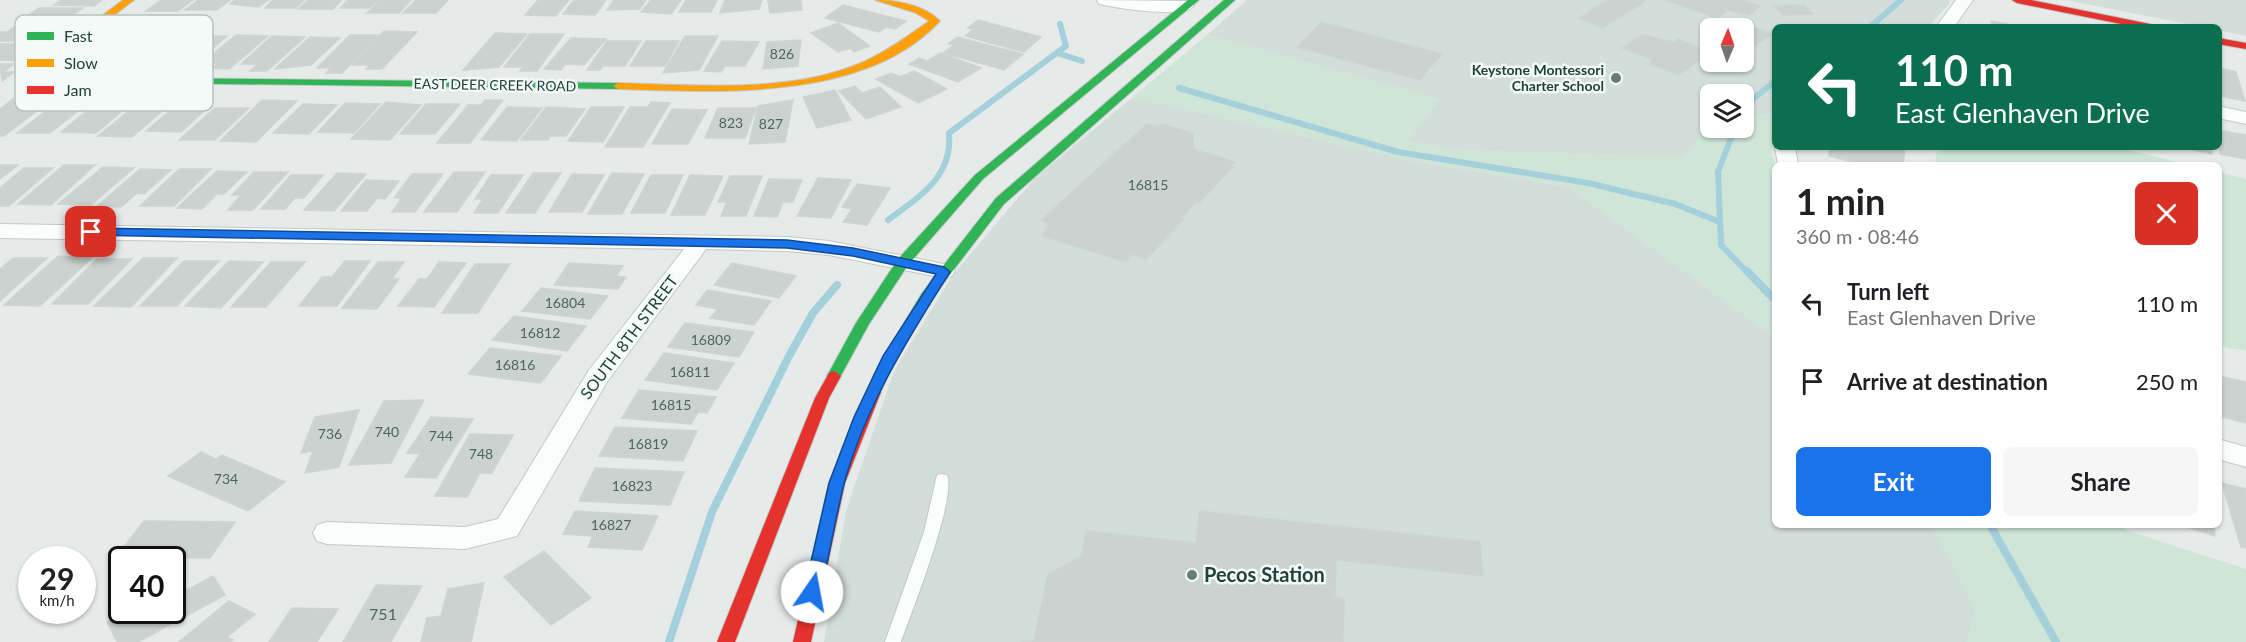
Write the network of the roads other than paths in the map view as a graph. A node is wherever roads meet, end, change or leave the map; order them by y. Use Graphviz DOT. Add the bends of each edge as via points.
graph roads {
  1 [pos="129,0"];
  2 [pos="880,0"];
  3 [pos="1105,0"];
  4 [pos="1230,0"];
  5 [pos="1965,0"];
  6 [pos="2017,0"];
  7 [pos="1136,1"];
  8 [pos="1187,2"];
  9 [pos="109,15"];
  10 [pos="1947,24"];
  11 [pos="2135,24"];
  12 [pos="2222,42"];
  13 [pos="2246,46"];
  14 [pos="213,82"];
  15 [pos="2222,113"];
  16 [pos="2246,118"];
  17 [pos="0,231"];
  18 [pos="701,242"];
  19 [pos="903,262"];
  20 [pos="944,272"];
  21 [pos="2222,450"];
  22 [pos="2246,457"];
  23 [pos="942,479"];
  24 [pos="327,533"];
  25 [pos="726,642"];
  26 [pos="802,642"];
  27 [pos="893,642"];
  1 -- 9 [label="street, EAST DEER CREEK ROAD"];
  2 -- 14 [label="street, EAST DEER CREEK ROAD" via="919,11 935,21 871,63 796,84 749,88"];
  3 -- 7 [label="street" via="1122,4"];
  4 -- 20 [label="street" via="1000,201"];
  5 -- 10 [label="street"];
  6 -- 11 [label="street"];
  7 -- 8 [label="street"];
  8 -- 19 [label="street" via="979,177"];
  12 -- 13 [label="street"];
  15 -- 16 [label="street"];
  17 -- 18 [label="street"];
  18 -- 19 [label="street" via="819,247"];
  18 -- 24 [label="street, SOUTH 8TH STREET" via="639,318 578,405 507,528 465,538"];
  19 -- 20 [label="street"];
  19 -- 25 [label="street" via="863,323 822,398"];
  20 -- 26 [label="street" via="890,356 850,446 837,483"];
  21 -- 22 [label="street"];
  23 -- 27 [label="lane" via="938,510"];
}
